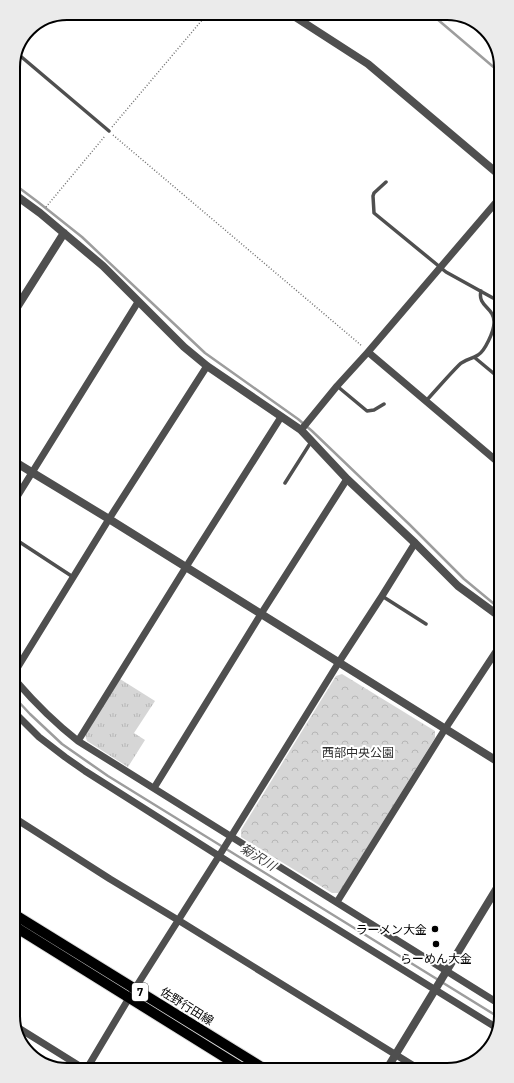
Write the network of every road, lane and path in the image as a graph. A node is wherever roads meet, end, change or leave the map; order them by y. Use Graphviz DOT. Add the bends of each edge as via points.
graph roads {
  1 [pos="202,20"];
  2 [pos="301,20"];
  3 [pos="22,57"];
  4 [pos="109,131"];
  5 [pos="494,170"];
  6 [pos="386,182"];
  7 [pos="20,198"];
  8 [pos="494,205"];
  9 [pos="40,213"];
  10 [pos="64,233"];
  11 [pos="440,267"];
  12 [pos="481,291"];
  13 [pos="493,298"];
  14 [pos="138,302"];
  15 [pos="20,303"];
  16 [pos="368,352"];
  17 [pos="474,357"];
  18 [pos="207,366"];
  19 [pos="494,373"];
  20 [pos="336,386"];
  21 [pos="426,401"];
  22 [pos="384,404"];
  23 [pos="281,416"];
  24 [pos="301,430"];
  25 [pos="311,442"];
  26 [pos="494,459"];
  27 [pos="20,465"];
  28 [pos="32,473"];
  29 [pos="347,479"];
  30 [pos="285,483"];
  31 [pos="20,492"];
  32 [pos="109,519"];
  33 [pos="20,543"];
  34 [pos="415,543"];
  35 [pos="186,567"];
  36 [pos="73,577"];
  37 [pos="382,596"];
  38 [pos="494,612"];
  39 [pos="261,614"];
  40 [pos="426,624"];
  41 [pos="494,655"];
  42 [pos="339,662"];
  43 [pos="20,663"];
  44 [pos="20,685"];
  45 [pos="20,718"];
  46 [pos="445,729"];
  47 [pos="78,741"];
  48 [pos="494,759"];
  49 [pos="154,788"];
  50 [pos="20,822"];
  51 [pos="230,838"];
  52 [pos="221,854"];
  53 [pos="494,893"];
  54 [pos="337,902"];
  55 [pos="20,918"];
  56 [pos="178,920"];
  57 [pos="20,930"];
  58 [pos="447,970"];
  59 [pos="135,989"];
  60 [pos="435,990"];
  61 [pos="129,998"];
  62 [pos="494,1000"];
  63 [pos="493,1025"];
  64 [pos="23,1031"];
  65 [pos="395,1055"];
  66 [pos="75,1063"];
  67 [pos="90,1063"];
  68 [pos="234,1063"];
  69 [pos="255,1063"];
  70 [pos="390,1063"];
  71 [pos="409,1063"];
  1 -- 4 [label="path"];
  2 -- 5 [label="street" via="368,64"];
  3 -- 4 [label="lane"];
  4 -- 9 [label="path"];
  4 -- 16 [label="path"];
  6 -- 11 [label="lane" via="374,193 374,212"];
  7 -- 9 [label="street"];
  8 -- 11 [label="street"];
  9 -- 10 [label="street"];
  10 -- 14 [label="street" via="103,266"];
  10 -- 15 [label="street"];
  11 -- 12 [label="lane"];
  11 -- 16 [label="street"];
  12 -- 13 [label="lane"];
  12 -- 17 [label="lane" via="482,302 491,311 494,324 488,341 480,354"];
  14 -- 18 [label="street"];
  14 -- 28 [label="street"];
  16 -- 20 [label="street"];
  16 -- 21 [label="street"];
  17 -- 19 [label="lane"];
  17 -- 21 [label="lane" via="461,363"];
  18 -- 23 [label="street"];
  18 -- 32 [label="street"];
  20 -- 22 [label="lane" via="367,411"];
  20 -- 24 [label="street"];
  21 -- 26 [label="street"];
  23 -- 24 [label="street"];
  23 -- 35 [label="street"];
  24 -- 25 [label="street"];
  25 -- 29 [label="street"];
  25 -- 30 [label="lane"];
  27 -- 28 [label="street"];
  28 -- 31 [label="street"];
  28 -- 32 [label="street"];
  29 -- 34 [label="street"];
  29 -- 39 [label="street"];
  32 -- 35 [label="street"];
  32 -- 36 [label="street"];
  33 -- 36 [label="lane"];
  34 -- 37 [label="street"];
  34 -- 38 [label="street" via="458,586"];
  35 -- 39 [label="street"];
  35 -- 47 [label="street"];
  36 -- 43 [label="street"];
  37 -- 40 [label="lane"];
  37 -- 42 [label="street"];
  39 -- 42 [label="street"];
  39 -- 49 [label="street"];
  41 -- 46 [label="street"];
  42 -- 46 [label="street"];
  42 -- 51 [label="street"];
  44 -- 47 [label="street" via="63,730"];
  45 -- 52 [label="street" via="64,757"];
  46 -- 48 [label="street"];
  46 -- 54 [label="street"];
  47 -- 49 [label="street"];
  49 -- 51 [label="street"];
  50 -- 56 [label="street"];
  51 -- 52 [label="street"];
  51 -- 54 [label="street"];
  52 -- 56 [label="street"];
  52 -- 60 [label="street"];
  53 -- 58 [label="street"];
  54 -- 58 [label="street"];
  55 -- 59 [label="main road, 佐野行田線 / 7"];
  56 -- 59 [label="street"];
  56 -- 65 [label="street"];
  57 -- 61 [label="main road, 佐野行田線 / 7"];
  58 -- 60 [label="street"];
  58 -- 62 [label="street"];
  59 -- 61 [label="street"];
  59 -- 69 [label="main road, 佐野行田線 / 7"];
  60 -- 63 [label="street"];
  60 -- 65 [label="street"];
  61 -- 67 [label="street"];
  61 -- 68 [label="main road, 佐野行田線 / 7"];
  64 -- 66 [label="street"];
  65 -- 70 [label="street"];
  65 -- 71 [label="street"];
}
